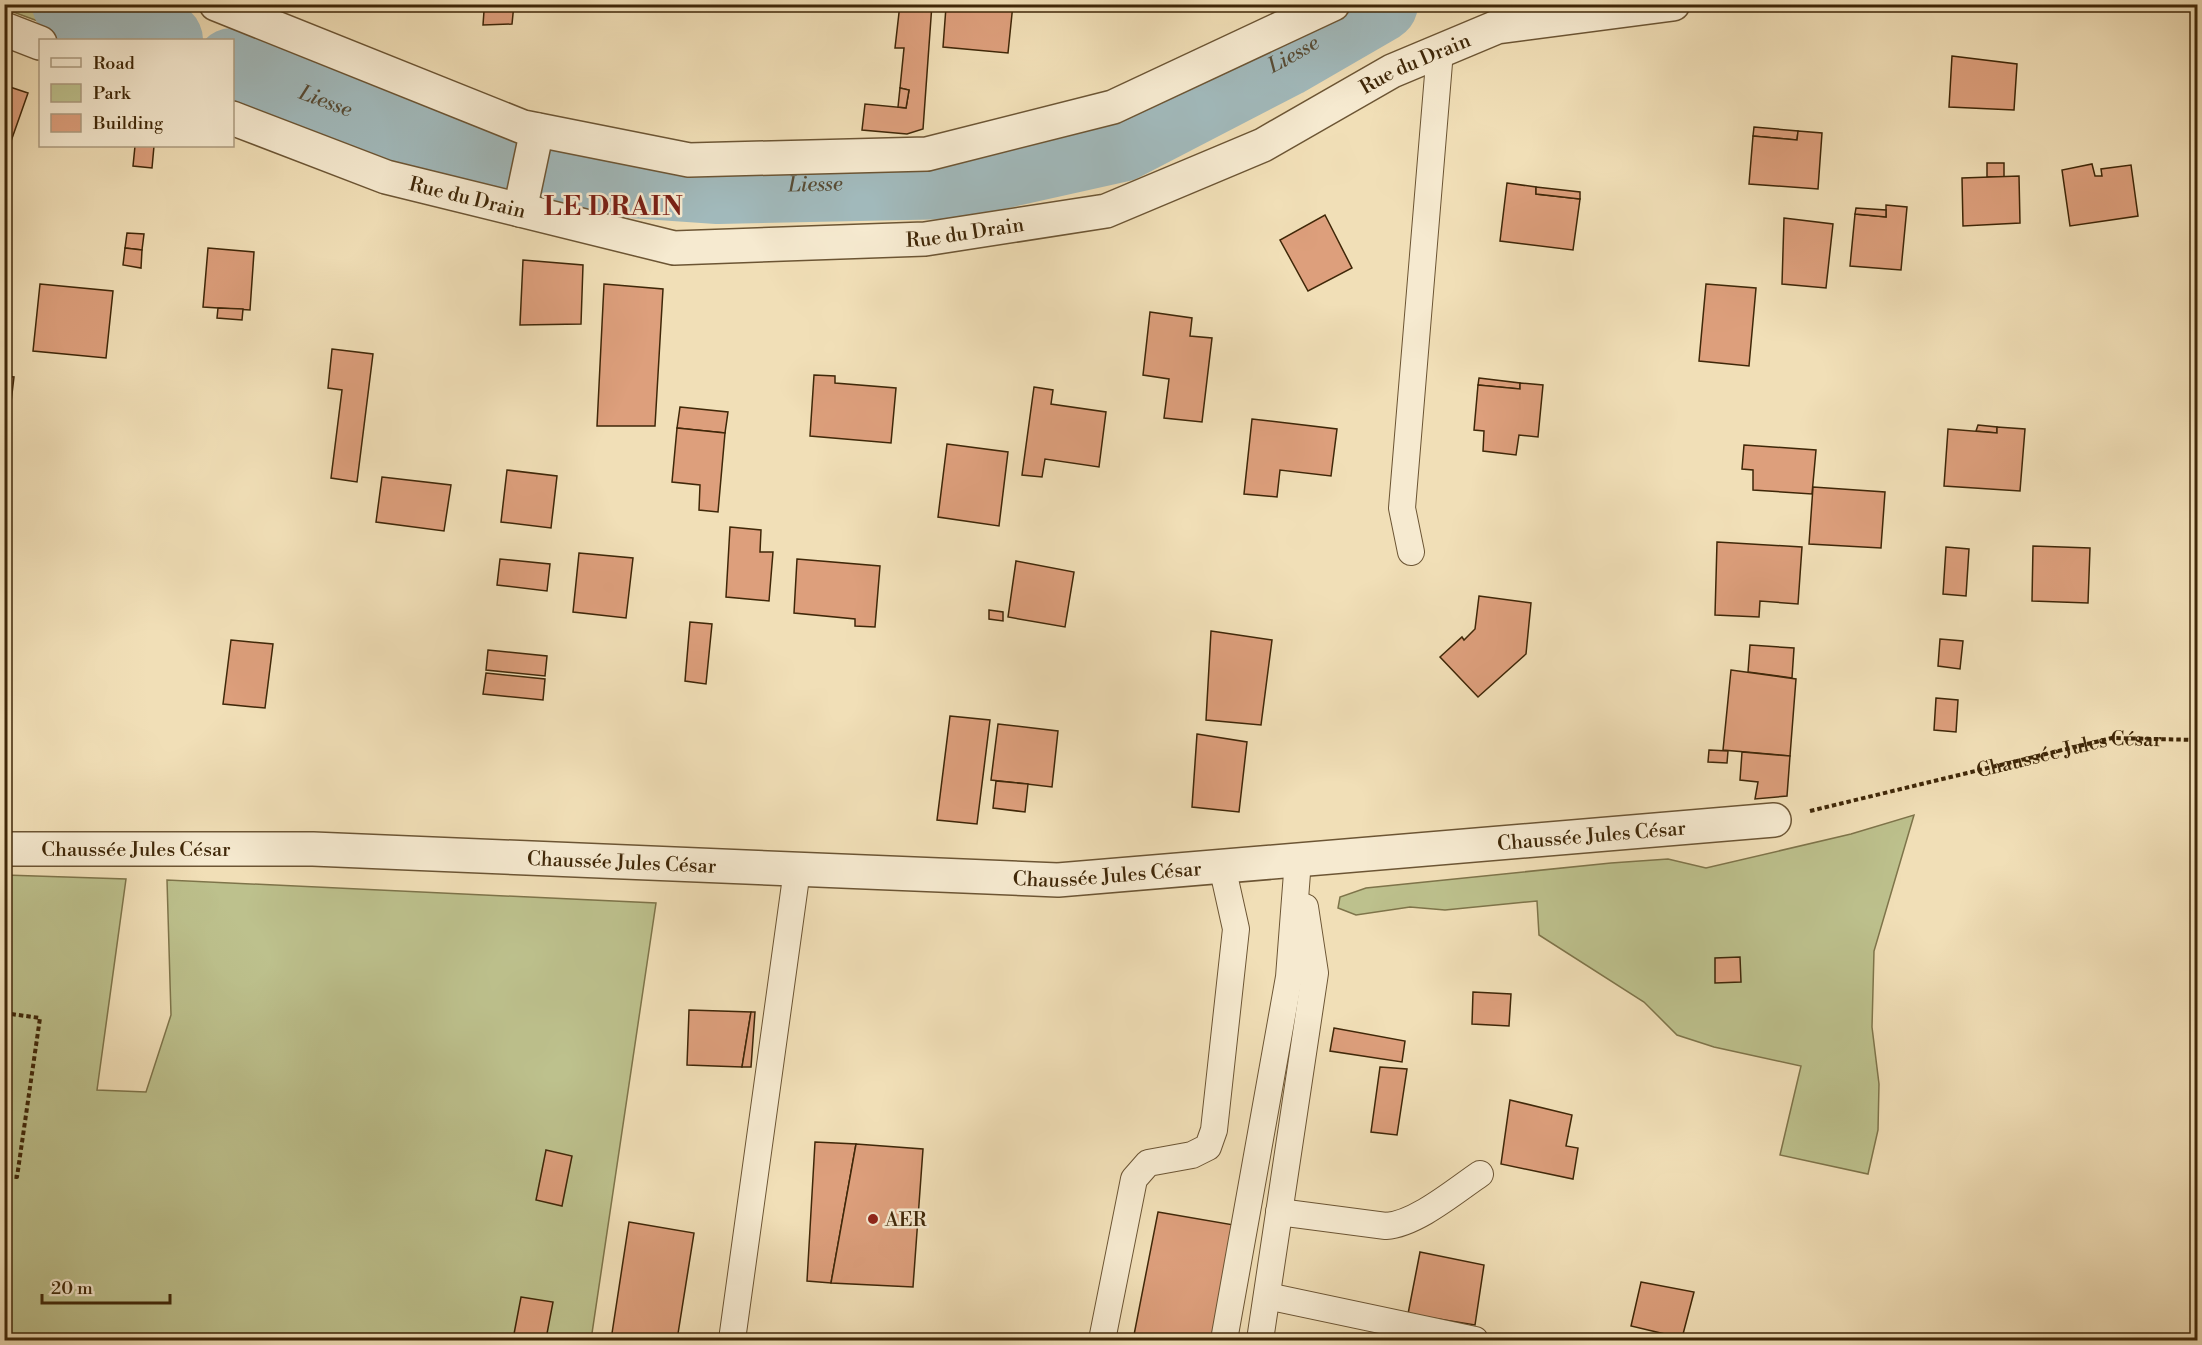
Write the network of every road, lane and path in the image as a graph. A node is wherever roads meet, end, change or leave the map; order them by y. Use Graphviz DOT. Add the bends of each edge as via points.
graph roads {
  1 [pos="216,4"];
  2 [pos="1333,4"];
  3 [pos="1672,4"];
  4 [pos="4,29"];
  5 [pos="39,43"];
  6 [pos="1440,51"];
  7 [pos="234,119"];
  8 [pos="537,130"];
  9 [pos="520,210"];
  10 [pos="1411,552"];
  11 [pos="2198,740"];
  12 [pos="1774,820"];
  13 [pos="4,849"];
  14 [pos="1298,860"];
  15 [pos="1222,866"];
  16 [pos="797,870"];
  17 [pos="4,1013"];
  18 [pos="1480,1174"];
  19 [pos="4,1176"];
  20 [pos="1279,1212"];
  21 [pos="1267,1296"];
  22 [pos="732,1341"];
  23 [pos="1102,1341"];
  24 [pos="1224,1341"];
  25 [pos="1260,1341"];
  26 [pos="1475,1341"];
  1 -- 8 [label="street"];
  2 -- 8 [label="street" via="1113,107 927,154 689,160"];
  3 -- 6 [label="street, Rue du Drain" via="1497,27"];
  4 -- 5 [label="street"];
  6 -- 9 [label="street, Rue du Drain" via="1392,71 1263,145 1106,211 925,239 674,248"];
  6 -- 10 [label="lane" via="1402,508"];
  7 -- 9 [label="street, Rue du Drain" via="386,177"];
  8 -- 9 [label="street"];
  11 -- 12 [label="path, Chaussée Jules César" via="2112,738"];
  12 -- 14 [label="street, Chaussée Jules César"];
  13 -- 16 [label="street, Chaussée Jules César" via="313,849"];
  14 -- 15 [label="street, Chaussée Jules César"];
  14 -- 20 [label="lane" via="1315,973"];
  14 -- 24 [label="lane" via="1290,977"];
  15 -- 16 [label="street, Chaussée Jules César" via="1058,880"];
  15 -- 23 [label="lane" via="1236,929 1214,1130 1208,1147 1192,1155 1148,1163 1134,1179"];
  16 -- 22 [label="lane"];
  17 -- 19 [label="path" via="40,1018 17,1178"];
  18 -- 20 [label="lane" via="1417,1216 1395,1225"];
  20 -- 21 [label="lane"];
  21 -- 25 [label="lane"];
  21 -- 26 [label="lane"];
}
